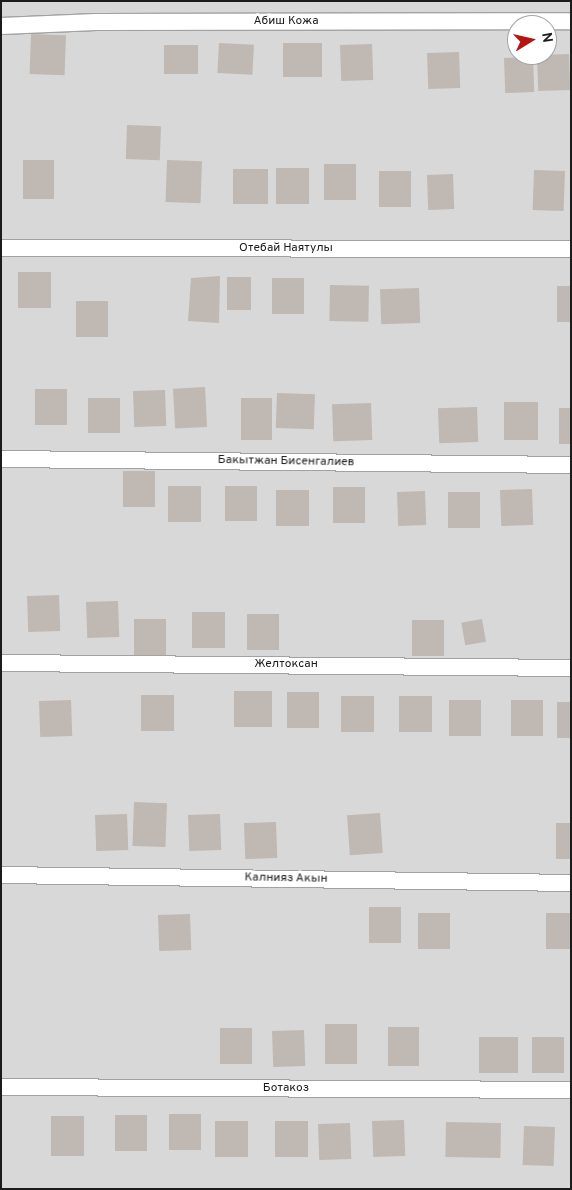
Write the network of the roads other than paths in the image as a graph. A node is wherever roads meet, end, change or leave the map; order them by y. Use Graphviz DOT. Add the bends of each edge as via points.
graph roads {
  1 [pos="571,21"];
  2 [pos="1,26"];
  3 [pos="1,248"];
  4 [pos="571,249"];
  5 [pos="1,459"];
  6 [pos="571,465"];
  7 [pos="1,663"];
  8 [pos="571,668"];
  9 [pos="1,875"];
  10 [pos="571,883"];
  11 [pos="1,1087"];
  12 [pos="571,1090"];
  1 -- 2 [label="street, Абиш Кожа" via="106,22"];
  3 -- 4 [label="street, Отебай Наятулы"];
  5 -- 6 [label="street, Бакытжан Бисенгалиев"];
  7 -- 8 [label="street, Желтоксан"];
  9 -- 10 [label="street, Калнияз Акын"];
  11 -- 12 [label="street, Ботакоз"];
}
